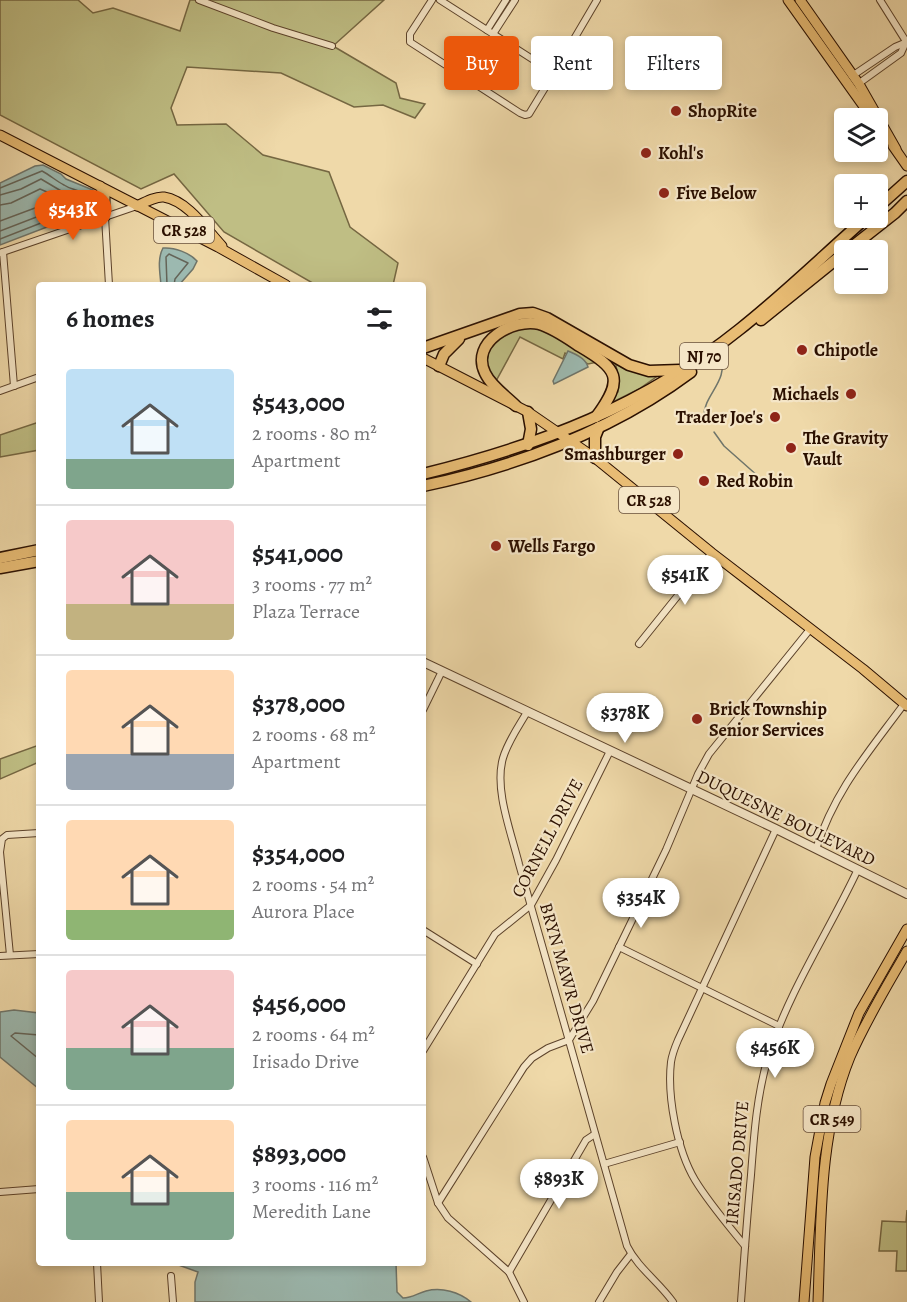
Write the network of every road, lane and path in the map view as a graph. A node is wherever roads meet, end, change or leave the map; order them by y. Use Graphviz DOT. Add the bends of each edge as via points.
graph roads {
  1 [pos="199,0"];
  2 [pos="432,0"];
  3 [pos="440,0"];
  4 [pos="506,0"];
  5 [pos="514,0"];
  6 [pos="597,0"];
  7 [pos="788,0"];
  8 [pos="800,0"];
  9 [pos="880,0"];
  10 [pos="490,32"];
  11 [pos="576,36"];
  12 [pos="907,42"];
  13 [pos="332,46"];
  14 [pos="531,58"];
  15 [pos="849,82"];
  16 [pos="859,84"];
  17 [pos="544,90"];
  18 [pos="866,108"];
  19 [pos="0,135"];
  20 [pos="888,139"];
  21 [pos="896,149"];
  22 [pos="907,166"];
  23 [pos="907,181"];
  24 [pos="100,186"];
  25 [pos="888,198"];
  26 [pos="907,201"];
  27 [pos="137,206"];
  28 [pos="105,217"];
  29 [pos="855,228"];
  30 [pos="861,240"];
  31 [pos="2,253"];
  32 [pos="231,256"];
  33 [pos="834,262"];
  34 [pos="109,282"];
  35 [pos="279,282"];
  36 [pos="464,335"];
  37 [pos="426,347"];
  38 [pos="426,360"];
  39 [pos="439,366"];
  40 [pos="683,370"];
  41 [pos="36,378"];
  42 [pos="14,386"];
  43 [pos="0,391"];
  44 [pos="516,406"];
  45 [pos="528,412"];
  46 [pos="597,423"];
  47 [pos="560,432"];
  48 [pos="569,440"];
  49 [pos="528,445"];
  50 [pos="595,458"];
  51 [pos="426,473"];
  52 [pos="426,485"];
  53 [pos="36,551"];
  54 [pos="712,553"];
  55 [pos="0,558"];
  56 [pos="36,562"];
  57 [pos="0,568"];
  58 [pos="811,628"];
  59 [pos="639,644"];
  60 [pos="426,663"];
  61 [pos="442,671"];
  62 [pos="904,702"];
  63 [pos="426,704"];
  64 [pos="527,712"];
  65 [pos="610,751"];
  66 [pos="692,789"];
  67 [pos="776,829"];
  68 [pos="36,833"];
  69 [pos="2,837"];
  70 [pos="816,849"];
  71 [pos="858,869"];
  72 [pos="907,894"];
  73 [pos="531,905"];
  74 [pos="907,929"];
  75 [pos="426,932"];
  76 [pos="619,947"];
  77 [pos="907,951"];
  78 [pos="36,954"];
  79 [pos="10,955"];
  80 [pos="0,956"];
  81 [pos="477,964"];
  82 [pos="702,988"];
  83 [pos="779,1026"];
  84 [pos="569,1040"];
  85 [pos="426,1046"];
  86 [pos="595,1134"];
  87 [pos="680,1142"];
  88 [pos="604,1164"];
  89 [pos="426,1165"];
  90 [pos="36,1189"];
  91 [pos="0,1192"];
  92 [pos="438,1203"];
  93 [pos="745,1246"];
  94 [pos="631,1254"];
  95 [pos="97,1266"];
  96 [pos="509,1272"];
  97 [pos="171,1276"];
  98 [pos="99,1302"];
  99 [pos="173,1302"];
  100 [pos="524,1302"];
  101 [pos="599,1302"];
  102 [pos="673,1302"];
  103 [pos="741,1302"];
  104 [pos="802,1302"];
  105 [pos="818,1302"];
  1 -- 13 [label="street"];
  2 -- 17 [label="street" via="410,34 410,42 525,115"];
  3 -- 10 [label="street"];
  4 -- 10 [label="street"];
  5 -- 10 [label="street"];
  6 -- 11 [label="street"];
  7 -- 15 [label="main road"];
  8 -- 15 [label="main road"];
  9 -- 12 [label="street"];
  10 -- 14 [label="street"];
  12 -- 15 [label="street" via="895,46"];
  12 -- 16 [label="street" via="901,53"];
  15 -- 16 [label="main road"];
  15 -- 18 [label="main road"];
  16 -- 21 [label="main road"];
  19 -- 24 [label="main road, CR 528"];
  20 -- 21 [label="main road"];
  21 -- 22 [label="main road"];
  23 -- 25 [label="highway"];
  24 -- 27 [label="main road, CR 528"];
  24 -- 28 [label="main road" via="105,196"];
  26 -- 30 [label="highway, NJ 70"];
  27 -- 28 [label="street"];
  27 -- 32 [label="main road, CR 528"];
  27 -- 32 [label="main road" via="163,197 175,201"];
  28 -- 31 [label="street"];
  28 -- 34 [label="street"];
  29 -- 40 [label="highway, NJ 70" via="738,331"];
  31 -- 42 [label="street"];
  32 -- 35 [label="main road, CR 528"];
  33 -- 46 [label="highway, NJ 70" via="687,376 655,397"];
  36 -- 37 [label="highway"];
  36 -- 39 [label="highway" via="444,354"];
  36 -- 40 [label="highway" via="509,316 533,313 638,369"];
  38 -- 39 [label="main road, CR 528"];
  39 -- 44 [label="main road, CR 528"];
  40 -- 46 [label="highway, NJ 70"];
  41 -- 42 [label="street"];
  42 -- 43 [label="street"];
  44 -- 45 [label="main road, CR 528"];
  44 -- 46 [label="highway" via="490,382 484,371 483,353 505,329 539,324 609,367 613,391"];
  45 -- 47 [label="main road, CR 528"];
  45 -- 49 [label="highway"];
  46 -- 47 [label="highway, NJ 70"];
  46 -- 48 [label="highway, NJ 70"];
  46 -- 50 [label="highway"];
  47 -- 48 [label="main road, CR 528"];
  47 -- 49 [label="highway, NJ 70"];
  48 -- 50 [label="main road, CR 528"];
  48 -- 52 [label="highway, NJ 70" via="481,473"];
  49 -- 51 [label="highway, NJ 70"];
  50 -- 54 [label="main road, CR 528"];
  53 -- 55 [label="highway"];
  54 -- 58 [label="main road, CR 528"];
  54 -- 59 [label="street"];
  56 -- 57 [label="highway"];
  58 -- 62 [label="main road, CR 528"];
  58 -- 66 [label="street" via="709,754"];
  60 -- 61 [label="street, DUQUESNE BOULEVARD"];
  61 -- 63 [label="street"];
  61 -- 64 [label="street, DUQUESNE BOULEVARD"];
  62 -- 70 [label="street" via="845,784"];
  64 -- 65 [label="street, DUQUESNE BOULEVARD"];
  64 -- 73 [label="street, BRYN MAWR DRIVE" via="506,750 501,783"];
  65 -- 66 [label="street, DUQUESNE BOULEVARD"];
  65 -- 73 [label="street, CORNELL DRIVE"];
  66 -- 67 [label="street, DUQUESNE BOULEVARD"];
  66 -- 76 [label="street"];
  67 -- 70 [label="street, DUQUESNE BOULEVARD"];
  67 -- 82 [label="street"];
  68 -- 69 [label="street"];
  69 -- 79 [label="street" via="0,852"];
  70 -- 71 [label="street, DUQUESNE BOULEVARD"];
  71 -- 72 [label="street, DUQUESNE BOULEVARD"];
  71 -- 83 [label="street, IRISADO DRIVE"];
  73 -- 81 [label="street, CORNELL DRIVE" via="495,934"];
  73 -- 84 [label="street, BRYN MAWR DRIVE"];
  74 -- 104 [label="main road, CR 549" via="859,1013 831,1084 819,1130"];
  75 -- 81 [label="street"];
  76 -- 82 [label="street"];
  76 -- 84 [label="street"];
  77 -- 105 [label="main road, CR 549" via="861,1032 835,1106 827,1149"];
  78 -- 79 [label="street"];
  79 -- 80 [label="street"];
  81 -- 85 [label="street, CORNELL DRIVE"];
  82 -- 83 [label="street"];
  82 -- 87 [label="street" via="678,1040 670,1073"];
  83 -- 93 [label="street, IRISADO DRIVE" via="759,1092"];
  84 -- 86 [label="street, BRYN MAWR DRIVE"];
  84 -- 92 [label="street" via="548,1048 524,1067"];
  86 -- 88 [label="street, BRYN MAWR DRIVE"];
  86 -- 96 [label="street" via="586,1140"];
  87 -- 88 [label="street"];
  87 -- 93 [label="street" via="694,1179"];
  88 -- 94 [label="street, BRYN MAWR DRIVE"];
  89 -- 92 [label="street"];
  90 -- 91 [label="street"];
  92 -- 96 [label="street" via="448,1218"];
  93 -- 103 [label="street, IRISADO DRIVE"];
  94 -- 101 [label="street"];
  94 -- 102 [label="street"];
  95 -- 98 [label="street"];
  96 -- 100 [label="street"];
  97 -- 99 [label="street"];
}
